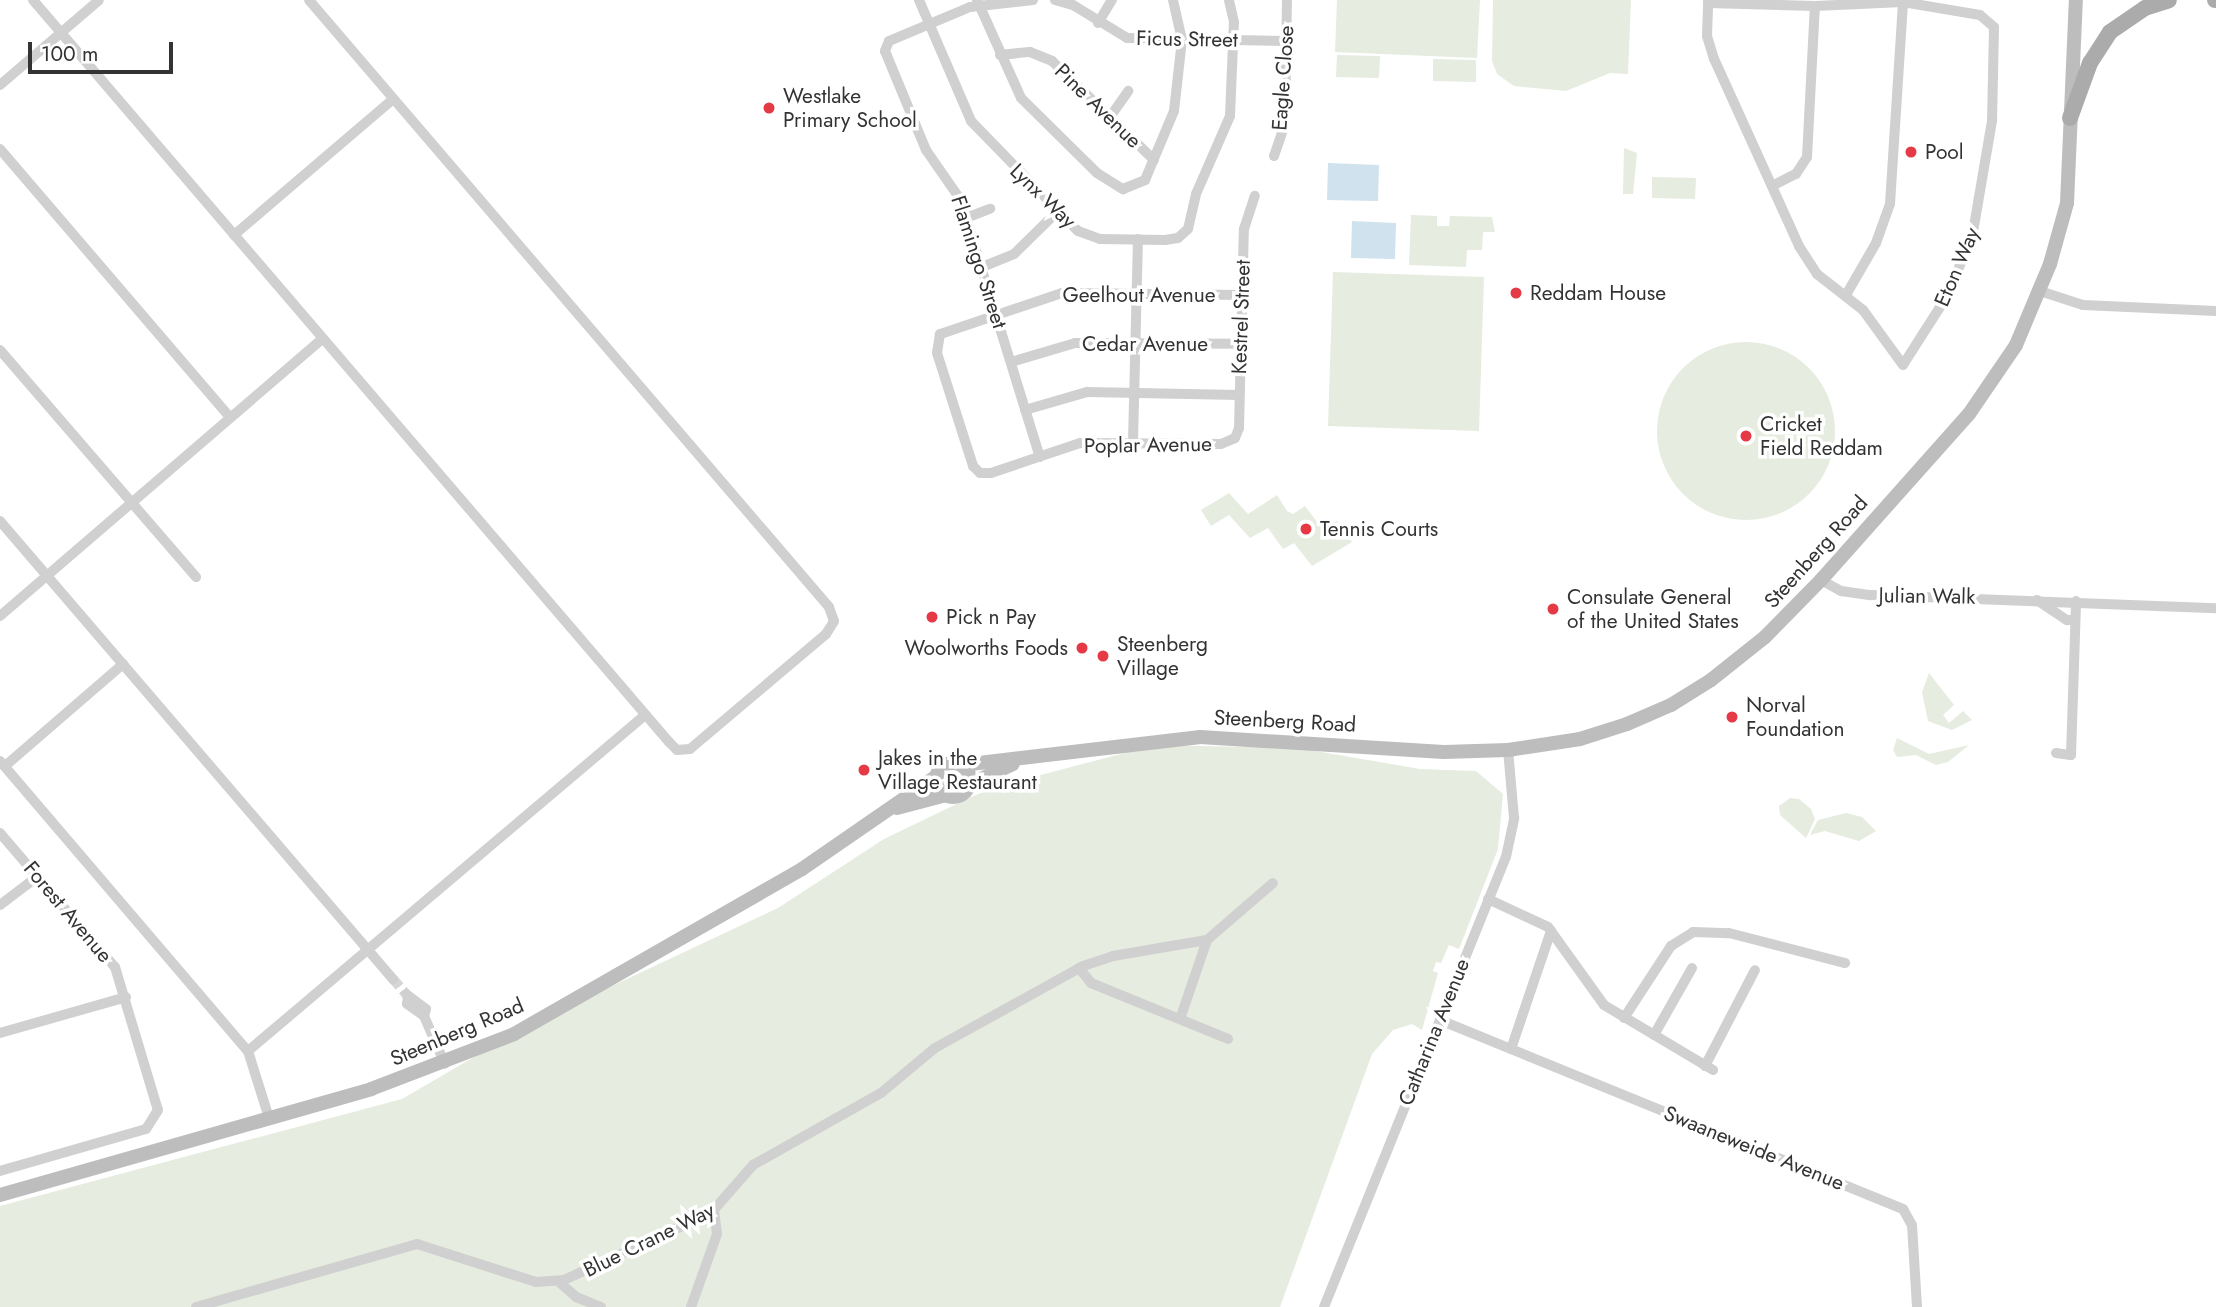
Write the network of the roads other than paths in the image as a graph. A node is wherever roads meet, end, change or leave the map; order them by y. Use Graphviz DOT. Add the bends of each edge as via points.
graph roads {
  1 [pos="33,0"];
  2 [pos="99,0"];
  3 [pos="309,0"];
  4 [pos="919,0"];
  5 [pos="1033,0"];
  6 [pos="1055,0"];
  7 [pos="1112,0"];
  8 [pos="1173,0"];
  9 [pos="1229,0"];
  10 [pos="1287,0"];
  11 [pos="2076,0"];
  12 [pos="2169,0"];
  13 [pos="1708,1"];
  14 [pos="1903,2"];
  15 [pos="978,3"];
  16 [pos="1815,6"];
  17 [pos="1098,23"];
  18 [pos="929,24"];
  19 [pos="61,33"];
  20 [pos="1182,40"];
  21 [pos="1234,41"];
  22 [pos="1287,41"];
  23 [pos="1000,55"];
  24 [pos="0,85"];
  25 [pos="1128,92"];
  26 [pos="393,99"];
  27 [pos="1110,117"];
  28 [pos="2070,118"];
  29 [pos="0,149"];
  30 [pos="1274,156"];
  31 [pos="1154,160"];
  32 [pos="1772,186"];
  33 [pos="1255,196"];
  34 [pos="990,209"];
  35 [pos="1058,211"];
  36 [pos="966,218"];
  37 [pos="234,235"];
  38 [pos="1138,239"];
  39 [pos="982,267"];
  40 [pos="2040,290"];
  41 [pos="1137,294"];
  42 [pos="1242,295"];
  43 [pos="1846,295"];
  44 [pos="2216,311"];
  45 [pos="996,314"];
  46 [pos="322,339"];
  47 [pos="1135,344"];
  48 [pos="1241,344"];
  49 [pos="0,350"];
  50 [pos="1011,362"];
  51 [pos="1133,393"];
  52 [pos="1239,395"];
  53 [pos="1025,410"];
  54 [pos="229,416"];
  55 [pos="1234,438"];
  56 [pos="1133,442"];
  57 [pos="1040,457"];
  58 [pos="980,473"];
  59 [pos="131,503"];
  60 [pos="0,520"];
  61 [pos="47,575"];
  62 [pos="196,578"];
  63 [pos="1821,580"];
  64 [pos="2037,599"];
  65 [pos="2076,601"];
  66 [pos="2216,608"];
  67 [pos="0,616"];
  68 [pos="2074,621"];
  69 [pos="123,664"];
  70 [pos="645,715"];
  71 [pos="1083,749"];
  72 [pos="1508,750"];
  73 [pos="2056,753"];
  74 [pos="2,764"];
  75 [pos="962,765"];
  76 [pos="937,776"];
  77 [pos="970,784"];
  78 [pos="946,795"];
  79 [pos="889,811"];
  80 [pos="0,832"];
  81 [pos="38,876"];
  82 [pos="1273,883"];
  83 [pos="1488,899"];
  84 [pos="0,905"];
  85 [pos="1551,931"];
  86 [pos="1207,940"];
  87 [pos="368,950"];
  88 [pos="1845,963"];
  89 [pos="1079,968"];
  90 [pos="1692,968"];
  91 [pos="1755,970"];
  92 [pos="393,979"];
  93 [pos="407,995"];
  94 [pos="125,997"];
  95 [pos="1624,1018"];
  96 [pos="1180,1019"];
  97 [pos="1440,1020"];
  98 [pos="0,1033"];
  99 [pos="1654,1035"];
  100 [pos="1228,1040"];
  101 [pos="1511,1049"];
  102 [pos="248,1051"];
  103 [pos="445,1064"];
  104 [pos="269,1118"];
  105 [pos="0,1171"];
  106 [pos="0,1195"];
  107 [pos="714,1210"];
  108 [pos="559,1282"];
  109 [pos="196,1307"];
  110 [pos="601,1307"];
  111 [pos="691,1307"];
  112 [pos="1324,1307"];
  113 [pos="1917,1307"];
  1 -- 19 [label="street"];
  2 -- 19 [label="street"];
  3 -- 26 [label="street"];
  4 -- 18 [label="street, Lynx Way"];
  5 -- 15 [label="street"];
  6 -- 17 [label="street, Ficus Street" via="1073,5"];
  7 -- 17 [label="street"];
  8 -- 20 [label="street"];
  9 -- 21 [label="street, Lynx Way"];
  10 -- 22 [label="street, Eagle Close"];
  11 -- 28 [label="main road, Steenberg Road"];
  12 -- 28 [label="main road" via="2145,8 2110,32 2090,63"];
  13 -- 16 [label="street, Eton Way"];
  13 -- 32 [label="street, Eton Way" via="1707,36 1714,60"];
  14 -- 16 [label="street, Eton Way"];
  14 -- 43 [label="street" via="1890,204 1876,243"];
  14 -- 43 [label="street, Eton Way" via="1980,15 1994,27 1994,105 1980,209 1959,272 1906,363 1899,365 1871,320"];
  15 -- 18 [label="street"];
  15 -- 23 [label="street"];
  16 -- 32 [label="street" via="1807,157 1796,174"];
  17 -- 20 [label="street, Ficus Street" via="1127,38"];
  18 -- 35 [label="street, Lynx Way" via="971,121"];
  18 -- 36 [label="street, Flamingo Street" via="889,41 885,55 922,142 951,181"];
  19 -- 24 [label="street"];
  19 -- 37 [label="street"];
  20 -- 21 [label="street, Ficus Street"];
  20 -- 31 [label="street" via="1174,111"];
  21 -- 22 [label="street, Ficus Street"];
  21 -- 38 [label="street, Lynx Way" via="1230,116 1196,194 1188,229 1172,239"];
  22 -- 30 [label="street, Eagle Close" via="1285,124"];
  23 -- 27 [label="street, Pine Avenue" via="1044,56"];
  23 -- 31 [label="street" via="1021,98 1108,183 1123,189 1139,185"];
  25 -- 27 [label="street"];
  26 -- 37 [label="street"];
  26 -- 70 [label="street" via="832,614 827,634 690,749 673,747"];
  27 -- 31 [label="street, Pine Avenue"];
  28 -- 40 [label="main road, Steenberg Road" via="2067,203"];
  29 -- 54 [label="street"];
  32 -- 43 [label="street, Eton Way" via="1807,261"];
  33 -- 42 [label="street, Kestrel Street" via="1244,229"];
  34 -- 36 [label="street"];
  35 -- 38 [label="street, Lynx Way" via="1090,237"];
  35 -- 39 [label="street" via="1014,254"];
  36 -- 39 [label="street, Flamingo Street"];
  37 -- 46 [label="street"];
  38 -- 41 [label="street"];
  39 -- 45 [label="street, Flamingo Street"];
  40 -- 44 [label="street" via="2082,305"];
  40 -- 63 [label="main road, Steenberg Road" via="2016,345 1981,399"];
  41 -- 42 [label="street, Geelhout Avenue"];
  41 -- 45 [label="street, Geelhout Avenue" via="1062,293"];
  41 -- 47 [label="street"];
  42 -- 48 [label="street, Kestrel Street"];
  45 -- 50 [label="street, Flamingo Street"];
  45 -- 58 [label="street, Geelhout Avenue" via="946,332 936,343 973,466"];
  46 -- 54 [label="street"];
  46 -- 70 [label="street"];
  47 -- 48 [label="street, Cedar Avenue"];
  47 -- 50 [label="street, Cedar Avenue" via="1067,344"];
  47 -- 51 [label="street"];
  48 -- 52 [label="street, Kestrel Street"];
  49 -- 59 [label="street"];
  50 -- 53 [label="street, Flamingo Street"];
  51 -- 52 [label="street"];
  51 -- 53 [label="street" via="1076,394"];
  51 -- 56 [label="street"];
  52 -- 55 [label="street, Kestrel Street"];
  53 -- 57 [label="street, Flamingo Street"];
  54 -- 59 [label="street"];
  55 -- 56 [label="street, Poplar Avenue" via="1221,444"];
  56 -- 57 [label="street, Poplar Avenue" via="1080,443"];
  57 -- 58 [label="street, Poplar Avenue"];
  59 -- 61 [label="street"];
  59 -- 62 [label="street"];
  60 -- 61 [label="street"];
  61 -- 67 [label="street"];
  61 -- 69 [label="street"];
  63 -- 64 [label="street, Julian Walk" via="1840,591 1871,595"];
  63 -- 72 [label="main road, Steenberg Road" via="1746,653 1671,705 1580,739"];
  64 -- 65 [label="street, Julian Walk"];
  64 -- 68 [label="street" via="2067,621"];
  65 -- 66 [label="street, Julian Walk"];
  65 -- 68 [label="street"];
  68 -- 73 [label="street" via="2071,755"];
  69 -- 74 [label="street"];
  69 -- 87 [label="street"];
  70 -- 87 [label="street"];
  71 -- 72 [label="main road, Steenberg Road" via="1234,736 1444,752"];
  71 -- 75 [label="main road, Steenberg Road"];
  71 -- 77 [label="main road, Steenberg Road" via="1002,767"];
  72 -- 83 [label="street, Catharina Avenue" via="1512,832"];
  74 -- 102 [label="street"];
  75 -- 76 [label="main road" via="947,764"];
  75 -- 77 [label="main road"];
  76 -- 78 [label="main road" via="939,789"];
  76 -- 79 [label="main road, Steenberg Road"];
  77 -- 78 [label="main road" via="961,795"];
  78 -- 79 [label="main road, Steenberg Road"];
  79 -- 103 [label="main road, Steenberg Road" via="802,869 552,1013"];
  80 -- 81 [label="street, Forest Avenue"];
  81 -- 84 [label="street"];
  81 -- 94 [label="street, Forest Avenue" via="115,967"];
  82 -- 86 [label="street"];
  83 -- 85 [label="street"];
  83 -- 97 [label="street, Catharina Avenue"];
  85 -- 95 [label="street" via="1597,999"];
  85 -- 101 [label="street"];
  86 -- 89 [label="street, Blue Crane Way" via="1113,956"];
  86 -- 96 [label="street"];
  87 -- 92 [label="street"];
  87 -- 102 [label="street"];
  88 -- 95 [label="street" via="1729,933 1693,932 1671,946"];
  89 -- 96 [label="street" via="1091,983"];
  89 -- 107 [label="street, Blue Crane Way" via="935,1048 881,1093 753,1165"];
  90 -- 99 [label="street"];
  91 -- 99 [label="street" via="1709,1068"];
  93 -- 103 [label="street" via="407,1004 425,1012"];
  94 -- 98 [label="street"];
  94 -- 105 [label="street, Forest Avenue" via="158,1105 157,1118 138,1132"];
  95 -- 99 [label="street"];
  96 -- 100 [label="street"];
  97 -- 101 [label="street, Swaaneweide Avenue"];
  97 -- 112 [label="street, Catharina Avenue"];
  101 -- 113 [label="street, Swaaneweide Avenue" via="1903,1209 1911,1220"];
  102 -- 104 [label="street"];
  103 -- 104 [label="main road, Steenberg Road"];
  104 -- 106 [label="main road, Steenberg Road"];
  107 -- 108 [label="street, Blue Crane Way"];
  107 -- 111 [label="street" via="717,1234"];
  108 -- 109 [label="street, Blue Crane Way" via="536,1282 417,1244"];
  108 -- 110 [label="street" via="576,1297"];
}
